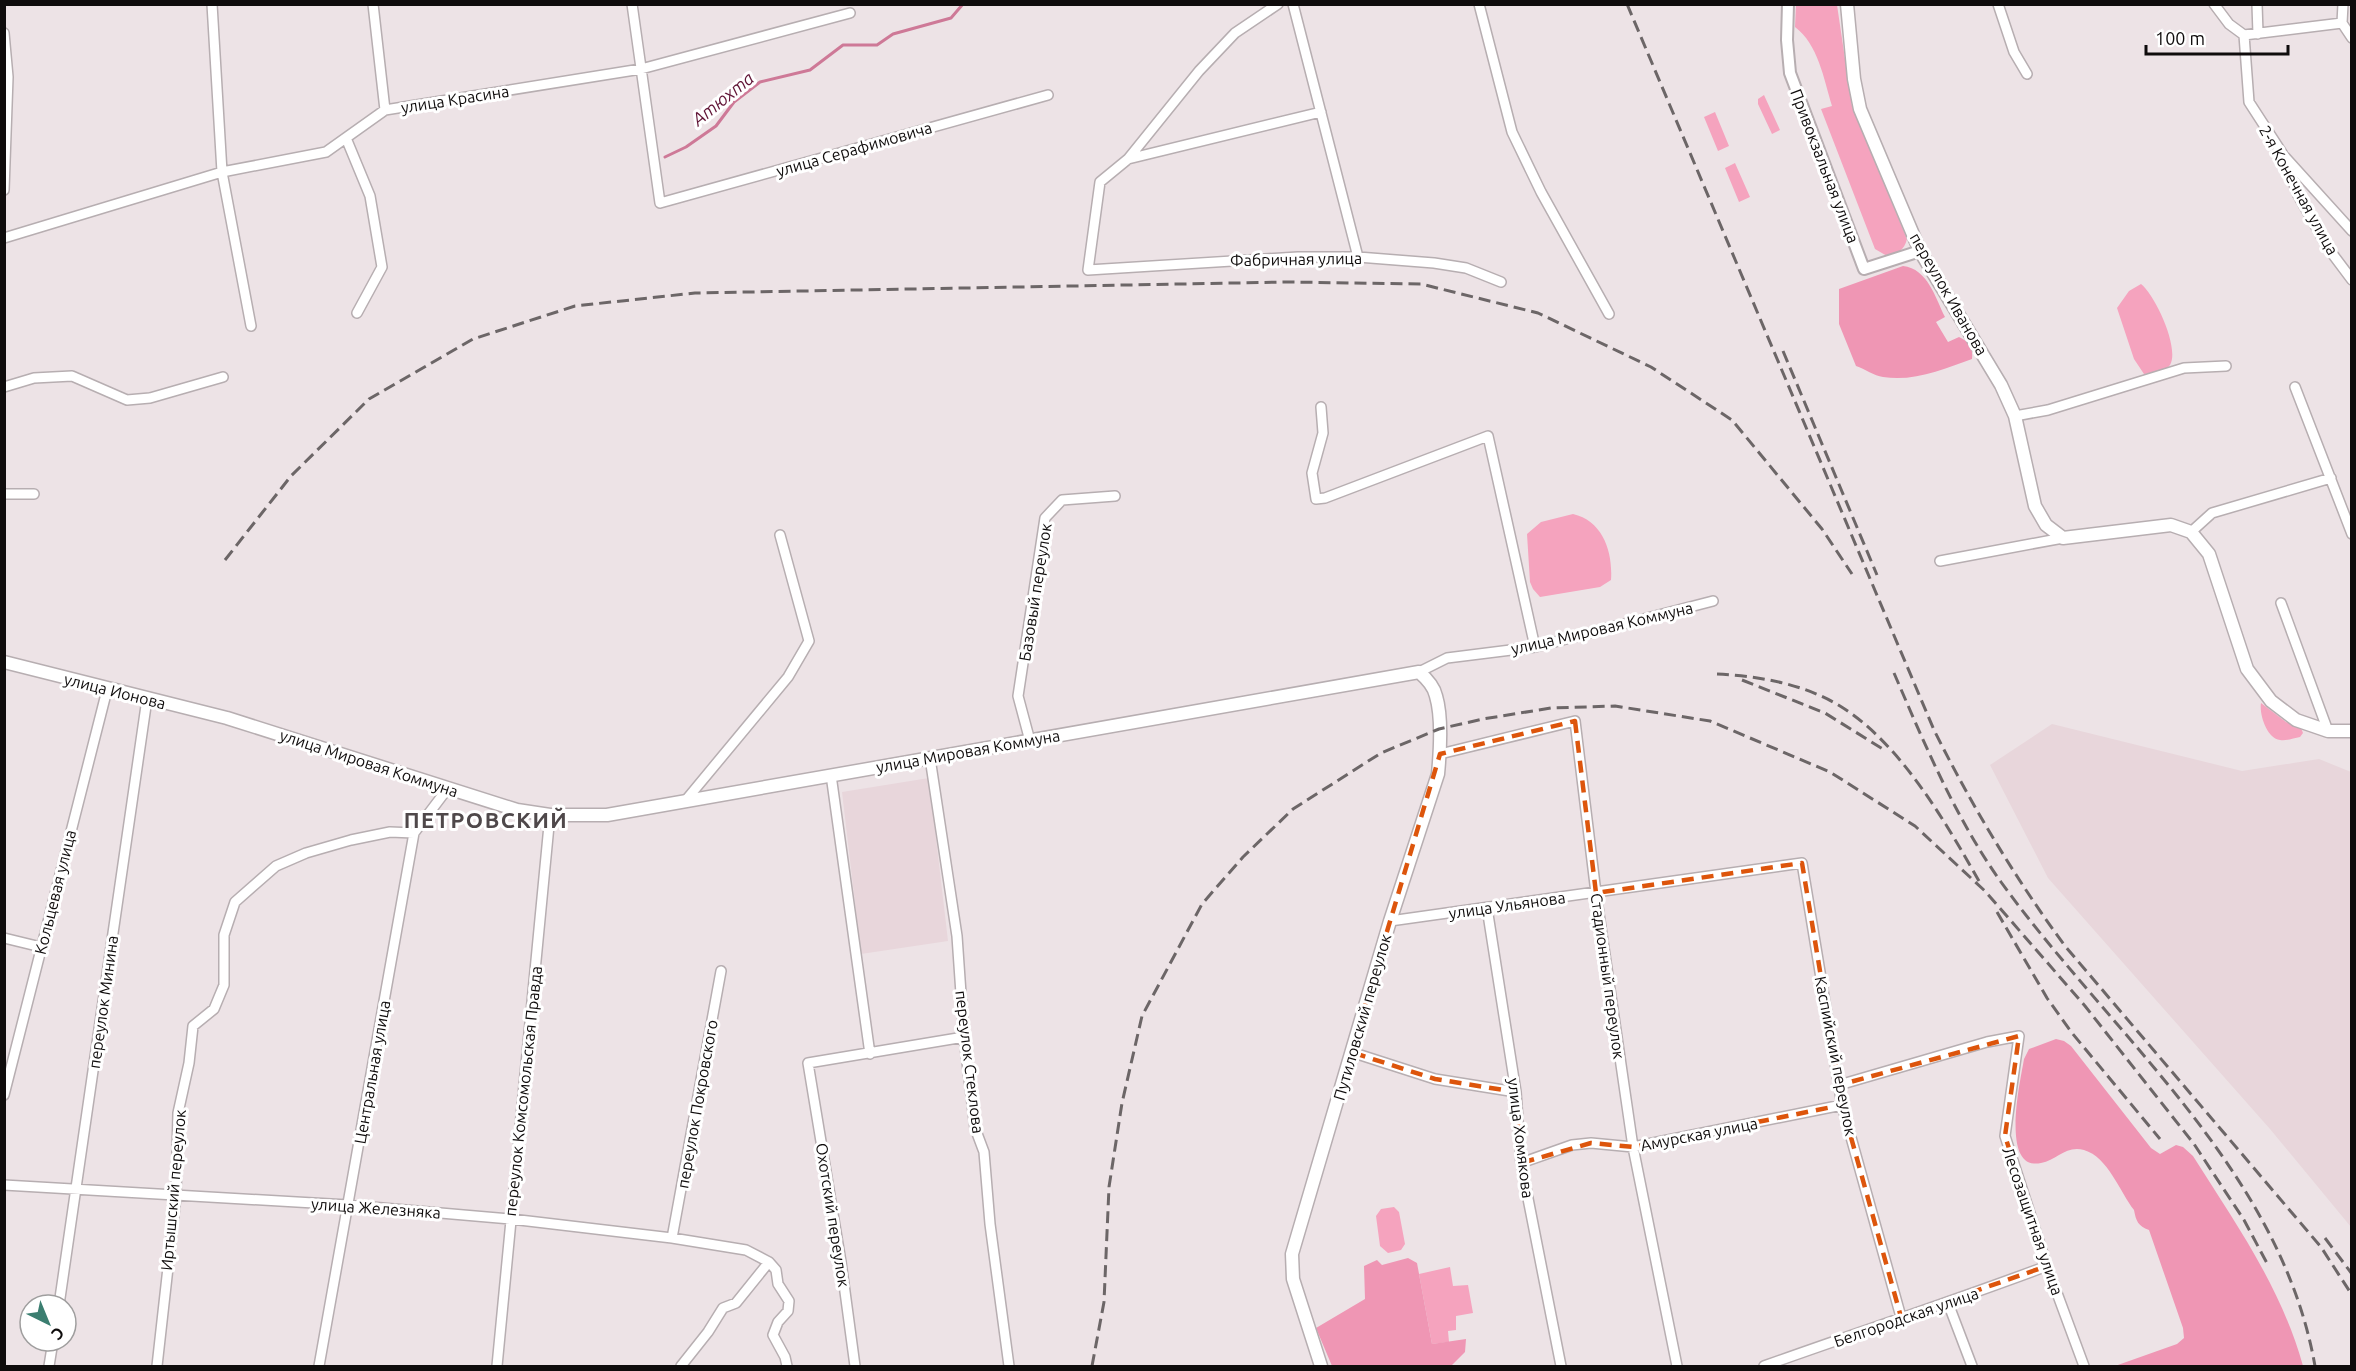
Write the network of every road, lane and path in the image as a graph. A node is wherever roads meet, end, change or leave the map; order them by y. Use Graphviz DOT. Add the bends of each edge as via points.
graph roads {
  1 [pos="212,4"];
  2 [pos="373,4"];
  3 [pos="632,4"];
  4 [pos="1278,4"];
  5 [pos="1293,4"];
  6 [pos="1479,4"];
  7 [pos="1788,4"];
  8 [pos="1847,4"];
  9 [pos="1998,4"];
  10 [pos="2214,4"];
  11 [pos="2257,4"];
  12 [pos="2343,4"];
  13 [pos="850,13"];
  14 [pos="2342,23"];
  15 [pos="4,33"];
  16 [pos="2259,34"];
  17 [pos="2244,35"];
  18 [pos="2352,38"];
  19 [pos="641,69"];
  20 [pos="2027,74"];
  21 [pos="1048,95"];
  22 [pos="385,110"];
  23 [pos="1321,112"];
  24 [pos="346,138"];
  25 [pos="2282,153"];
  26 [pos="1128,159"];
  27 [pos="222,172"];
  28 [pos="4,190"];
  29 [pos="2352,231"];
  30 [pos="4,238"];
  31 [pos="1920,251"];
  32 [pos="1358,257"];
  33 [pos="2352,280"];
  34 [pos="1501,282"];
  35 [pos="357,313"];
  36 [pos="1609,314"];
  37 [pos="251,326"];
  38 [pos="2226,366"];
  39 [pos="223,377"];
  40 [pos="4,387"];
  41 [pos="2295,387"];
  42 [pos="1321,407"];
  43 [pos="2015,416"];
  44 [pos="2331,478"];
  45 [pos="4,494"];
  46 [pos="34,494"];
  47 [pos="1115,496"];
  48 [pos="2191,532"];
  49 [pos="2352,534"];
  50 [pos="780,535"];
  51 [pos="2062,538"];
  52 [pos="1940,561"];
  53 [pos="1713,601"];
  54 [pos="2282,603"];
  55 [pos="1535,647"];
  56 [pos="4,663"];
  57 [pos="1419,672"];
  58 [pos="107,690"];
  59 [pos="147,699"];
  60 [pos="227,717"];
  61 [pos="2328,731"];
  62 [pos="2352,731"];
  63 [pos="1030,741"];
  64 [pos="1440,754"];
  65 [pos="930,758"];
  66 [pos="831,775"];
  67 [pos="447,788"];
  68 [pos="686,800"];
  69 [pos="550,815"];
  70 [pos="414,833"];
  71 [pos="1802,863"];
  72 [pos="1596,893"];
  73 [pos="1487,908"];
  74 [pos="1389,921"];
  75 [pos="4,938"];
  76 [pos="41,947"];
  77 [pos="721,971"];
  78 [pos="963,1037"];
  79 [pos="1352,1052"];
  80 [pos="870,1053"];
  81 [pos="1839,1085"];
  82 [pos="1516,1092"];
  83 [pos="4,1095"];
  84 [pos="1842,1105"];
  85 [pos="1633,1148"];
  86 [pos="1521,1163"];
  87 [pos="4,1185"];
  88 [pos="76,1190"];
  89 [pos="176,1196"];
  90 [pos="348,1205"];
  91 [pos="511,1219"];
  92 [pos="672,1238"];
  93 [pos="769,1262"];
  94 [pos="2047,1266"];
  95 [pos="61,1293"];
  96 [pos="1948,1304"];
  97 [pos="1901,1317"];
  98 [pos="157,1366"];
  99 [pos="320,1366"];
  100 [pos="498,1366"];
  101 [pos="681,1366"];
  102 [pos="787,1366"];
  103 [pos="855,1366"];
  104 [pos="1009,1366"];
  105 [pos="1321,1366"];
  106 [pos="1561,1366"];
  107 [pos="1677,1366"];
  108 [pos="1764,1366"];
  109 [pos="1971,1366"];
  110 [pos="2084,1366"];
  1 -- 27 [label="street"];
  2 -- 22 [label="street"];
  3 -- 19 [label="street"];
  4 -- 26 [label="street" via="1235,33 1199,70"];
  5 -- 23 [label="street"];
  6 -- 36 [label="street" via="1512,132"];
  7 -- 31 [label="street, Привокзальная улица" via="1790,73 1864,269"];
  8 -- 31 [label="main road, переулок Иванова" via="1860,109"];
  9 -- 20 [label="street" via="2014,52"];
  10 -- 17 [label="street" via="2229,24"];
  11 -- 16 [label="street"];
  12 -- 14 [label="street"];
  13 -- 19 [label="street, улица Красина"];
  14 -- 16 [label="street"];
  14 -- 18 [label="street"];
  15 -- 28 [label="street" via="8,77"];
  16 -- 17 [label="street"];
  17 -- 25 [label="street, 2-я Конечная улица" via="2249,102"];
  19 -- 21 [label="street, улица Серафимовича" via="660,203"];
  19 -- 22 [label="street, улица Красина"];
  22 -- 24 [label="street, улица Красина"];
  23 -- 26 [label="street"];
  23 -- 32 [label="street"];
  24 -- 27 [label="street, улица Красина" via="326,152"];
  24 -- 35 [label="street" via="370,196 382,267"];
  25 -- 29 [label="street"];
  25 -- 33 [label="street, 2-я Конечная улица" via="2298,195 2328,248"];
  26 -- 32 [label="street, Фабричная улица" via="1100,182 1088,270"];
  27 -- 30 [label="street, улица Красина"];
  27 -- 37 [label="street"];
  31 -- 43 [label="main road, переулок Иванова" via="1992,367"];
  32 -- 34 [label="street, Фабричная улица" via="1466,268"];
  38 -- 43 [label="street" via="2184,368 2048,410"];
  39 -- 40 [label="street" via="150,398 127,400 72,376 34,378"];
  41 -- 44 [label="street"];
  42 -- 55 [label="street" via="1323,433 1312,473 1316,499 1488,436"];
  43 -- 51 [label="main road, переулок Иванова" via="2036,506 2046,525"];
  44 -- 48 [label="street" via="2212,513"];
  44 -- 49 [label="street"];
  45 -- 46 [label="street"];
  47 -- 63 [label="street, Базовый переулок" via="1062,500 1045,518 1018,696"];
  48 -- 51 [label="main road" via="2171,525"];
  48 -- 61 [label="main road" via="2209,554 2247,669 2271,701 2296,720"];
  50 -- 68 [label="street" via="809,641 788,677"];
  51 -- 52 [label="street"];
  53 -- 55 [label="street, улица Мировая Коммуна"];
  54 -- 61 [label="street"];
  55 -- 57 [label="street, улица Мировая Коммуна" via="1447,658"];
  56 -- 58 [label="main road, улица Ионова"];
  57 -- 63 [label="main road, улица Мировая Коммуна"];
  57 -- 64 [label="main road, Путиловский переулок" via="1436,695"];
  58 -- 59 [label="main road, улица Ионова"];
  58 -- 76 [label="street, Кольцевая улица"];
  59 -- 60 [label="main road, улица Ионова"];
  59 -- 88 [label="street, переулок Минина"];
  60 -- 67 [label="main road, улица Мировая Коммуна"];
  61 -- 62 [label="main road"];
  63 -- 65 [label="main road, улица Мировая Коммуна"];
  64 -- 72 [label="street, Стадионный переулок" via="1575,721"];
  64 -- 74 [label="main road, Путиловский переулок" via="1438,774"];
  65 -- 66 [label="main road, улица Мировая Коммуна"];
  65 -- 78 [label="street, переулок Стеклова" via="957,936"];
  66 -- 68 [label="main road, улица Мировая Коммуна"];
  66 -- 80 [label="street"];
  67 -- 69 [label="main road, улица Мировая Коммуна" via="517,810"];
  67 -- 70 [label="street, Центральная улица"];
  68 -- 69 [label="main road, улица Мировая Коммуна" via="607,815"];
  69 -- 91 [label="street, переулок Комсомольская Правда"];
  70 -- 89 [label="street, Иртышский переулок" via="390,832 306,852 276,866 235,902 224,935 224,985 214,1010 193,1026 177,1113"];
  70 -- 90 [label="street, Центральная улица"];
  71 -- 72 [label="street, улица Ульянова"];
  71 -- 81 [label="street, Каспийский переулок"];
  72 -- 73 [label="street, улица Ульянова"];
  72 -- 85 [label="street, Стадионный переулок"];
  73 -- 74 [label="street, улица Ульянова"];
  73 -- 82 [label="street, улица Хомякова"];
  74 -- 79 [label="main road, Путиловский переулок"];
  75 -- 76 [label="street"];
  76 -- 83 [label="street, Кольцевая улица"];
  77 -- 92 [label="street, переулок Покровского"];
  78 -- 80 [label="street"];
  78 -- 104 [label="street, переулок Стеклова" via="975,1128 984,1152"];
  79 -- 82 [label="street" via="1435,1079"];
  79 -- 105 [label="main road, Путиловский переулок" via="1293,1254 1293,1279"];
  80 -- 103 [label="street, Охотский переулок" via="808,1063"];
  81 -- 84 [label="street, Каспийский переулок"];
  81 -- 94 [label="street, Лесозащитная улица" via="2019,1036 2005,1136"];
  82 -- 86 [label="street, улица Хомякова"];
  84 -- 85 [label="street, Амурская улица"];
  84 -- 97 [label="street, Каспийский переулок"];
  85 -- 86 [label="street, Амурская улица" via="1572,1145"];
  85 -- 107 [label="street, Стадионный переулок"];
  86 -- 106 [label="street, улица Хомякова"];
  87 -- 88 [label="street, улица Железняка"];
  88 -- 89 [label="street, улица Железняка"];
  88 -- 95 [label="street, переулок Минина"];
  89 -- 90 [label="street, улица Железняка"];
  89 -- 98 [label="street, Иртышский переулок"];
  90 -- 91 [label="street, улица Железняка"];
  90 -- 99 [label="street, Центральная улица"];
  91 -- 92 [label="street, улица Железняка"];
  91 -- 100 [label="street, переулок Комсомольская Правда"];
  92 -- 93 [label="street, улица Железняка" via="746,1250"];
  93 -- 101 [label="street" via="736,1303 723,1308"];
  93 -- 102 [label="street" via="789,1301 788,1311 772,1335"];
  94 -- 96 [label="street, Белгородская улица"];
  94 -- 110 [label="street, Лесозащитная улица"];
  96 -- 97 [label="street, Белгородская улица"];
  96 -- 109 [label="street"];
  97 -- 108 [label="street, Белгородская улица"];
}
